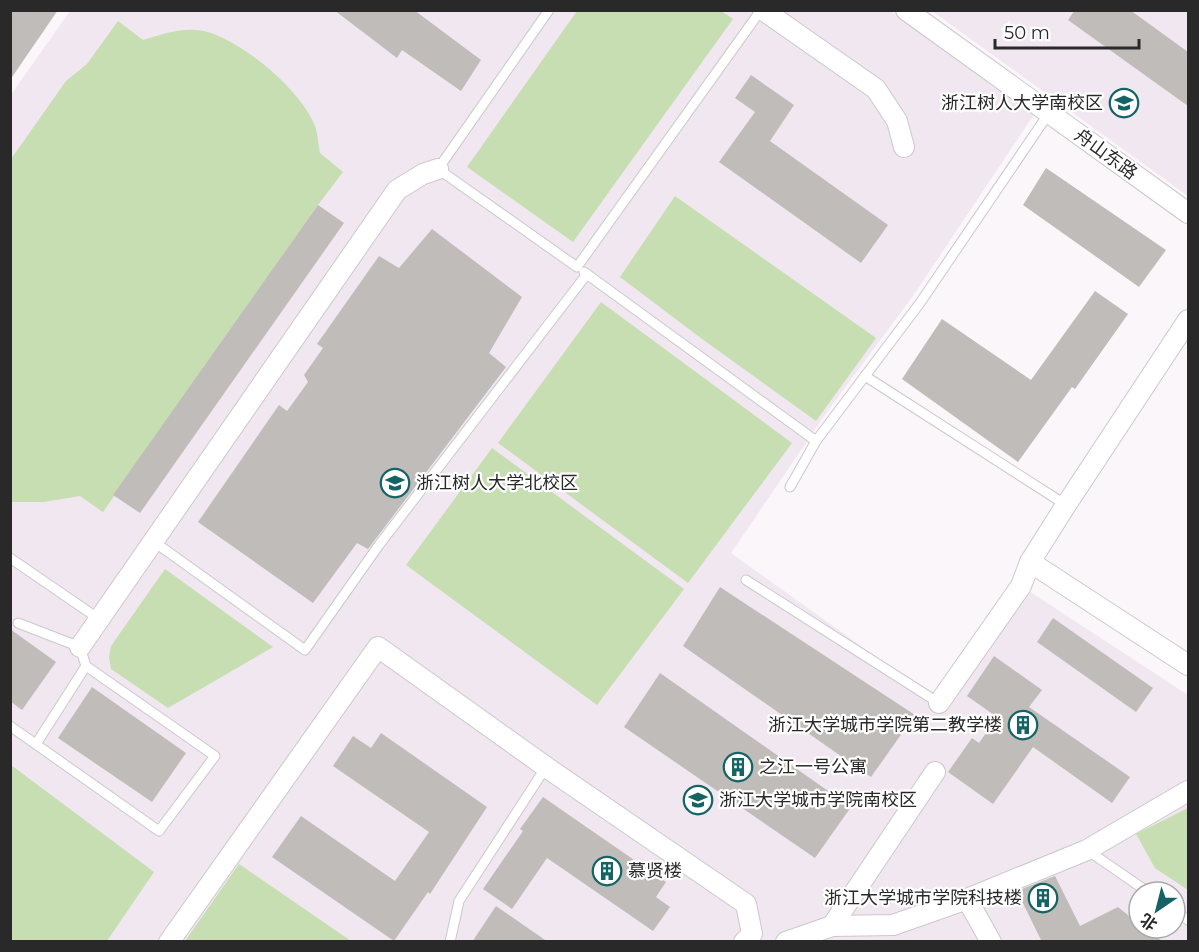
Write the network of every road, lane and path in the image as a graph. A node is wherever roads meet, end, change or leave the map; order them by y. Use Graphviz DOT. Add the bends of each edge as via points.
graph roads {
  1 [pos="549,10"];
  2 [pos="762,10"];
  3 [pos="906,10"];
  4 [pos="1049,113"];
  5 [pos="904,147"];
  6 [pos="438,169"];
  7 [pos="1188,213"];
  8 [pos="577,267"];
  9 [pos="587,274"];
  10 [pos="1188,320"];
  11 [pos="865,376"];
  12 [pos="816,441"];
  13 [pos="790,487"];
  14 [pos="1066,505"];
  15 [pos="153,541"];
  16 [pos="10,558"];
  17 [pos="1030,562"];
  18 [pos="746,580"];
  19 [pos="99,620"];
  20 [pos="18,623"];
  21 [pos="80,646"];
  22 [pos="1188,665"];
  23 [pos="86,666"];
  24 [pos="939,703"];
  25 [pos="10,726"];
  26 [pos="36,744"];
  27 [pos="546,767"];
  28 [pos="935,772"];
  29 [pos="1188,791"];
  30 [pos="1087,850"];
  31 [pos="1131,880"];
  32 [pos="967,899"];
  33 [pos="832,926"];
  34 [pos="169,942"];
  35 [pos="450,942"];
  36 [pos="744,942"];
  37 [pos="786,942"];
  38 [pos="992,942"];
  1 -- 6 [label="lane"];
  2 -- 5 [label="street" via="876,89 897,121"];
  2 -- 8 [label="lane"];
  3 -- 4 [label="street, 舟山东路"];
  4 -- 7 [label="street, 舟山东路"];
  4 -- 11 [label="lane" via="920,303"];
  6 -- 8 [label="lane"];
  6 -- 15 [label="street" via="398,190"];
  8 -- 9 [label="lane"];
  9 -- 12 [label="lane"];
  9 -- 15 [label="lane" via="379,545 305,650"];
  10 -- 14 [label="street"];
  11 -- 12 [label="lane"];
  11 -- 14 [label="lane"];
  12 -- 13 [label="lane"];
  14 -- 17 [label="street"];
  15 -- 19 [label="street"];
  16 -- 19 [label="lane"];
  17 -- 22 [label="street"];
  17 -- 24 [label="street" via="1021,586"];
  18 -- 24 [label="lane"];
  19 -- 21 [label="street"];
  20 -- 21 [label="lane"];
  21 -- 23 [label="lane"];
  23 -- 26 [label="lane"];
  23 -- 26 [label="lane" via="215,756 159,831"];
  25 -- 26 [label="lane"];
  27 -- 34 [label="street" via="378,647"];
  27 -- 35 [label="lane" via="459,901"];
  27 -- 36 [label="street" via="746,904 752,934"];
  28 -- 33 [label="street"];
  29 -- 30 [label="street"];
  30 -- 31 [label="lane"];
  30 -- 32 [label="street"];
  32 -- 33 [label="street" via="893,925"];
  32 -- 38 [label="street"];
  33 -- 37 [label="street"];
}
